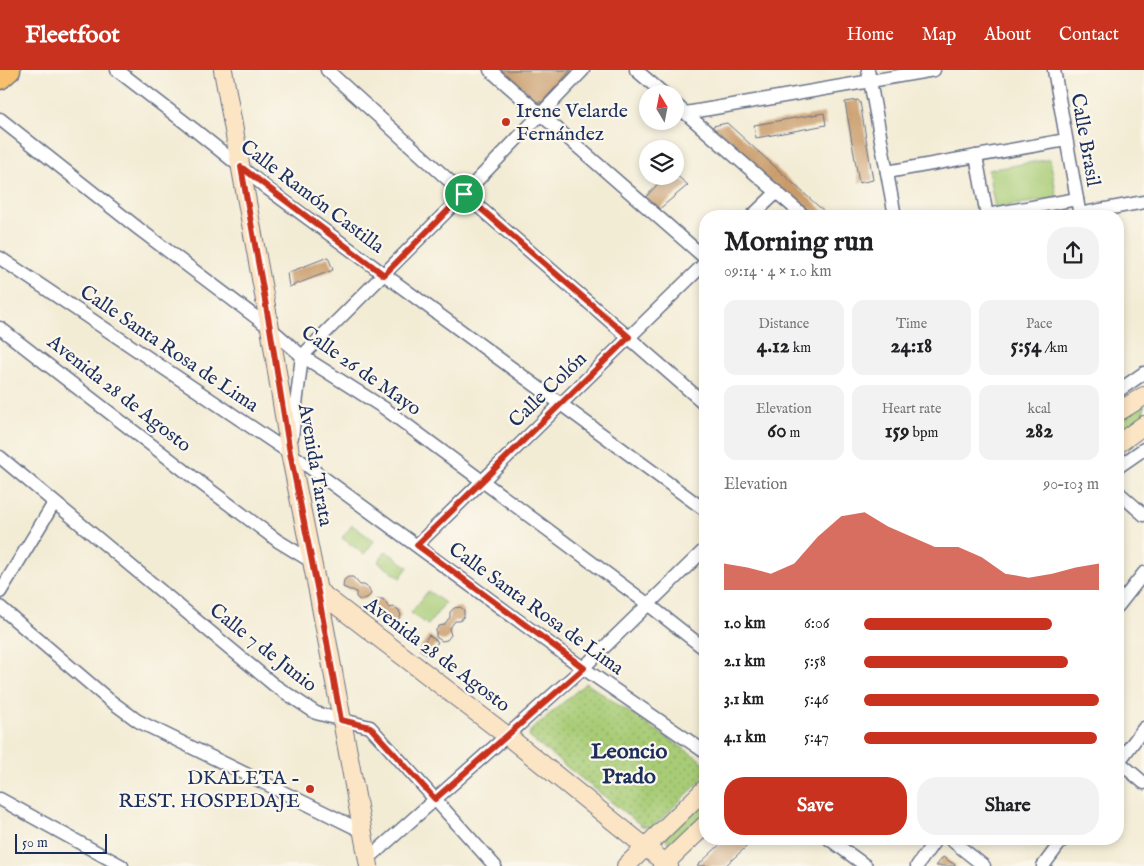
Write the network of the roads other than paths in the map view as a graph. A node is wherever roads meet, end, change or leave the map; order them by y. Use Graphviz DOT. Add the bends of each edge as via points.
graph roads {
  1 [pos="9,70"];
  2 [pos="117,70"];
  3 [pos="223,70"];
  4 [pos="327,70"];
  5 [pos="490,70"];
  6 [pos="583,70"];
  7 [pos="636,70"];
  8 [pos="934,70"];
  9 [pos="1054,70"];
  10 [pos="869,76"];
  11 [pos="0,78"];
  12 [pos="654,85"];
  13 [pos="686,113"];
  14 [pos="541,114"];
  15 [pos="0,119"];
  16 [pos="1066,140"];
  17 [pos="976,156"];
  18 [pos="241,167"];
  19 [pos="887,172"];
  20 [pos="776,192"];
  21 [pos="464,194"];
  22 [pos="1077,199"];
  23 [pos="1144,202"];
  24 [pos="758,210"];
  25 [pos="797,210"];
  26 [pos="894,210"];
  27 [pos="986,210"];
  28 [pos="1019,210"];
  29 [pos="1079,210"];
  30 [pos="1105,210"];
  31 [pos="699,253"];
  32 [pos="0,258"];
  33 [pos="699,269"];
  34 [pos="384,275"];
  35 [pos="0,328"];
  36 [pos="270,328"];
  37 [pos="629,337"];
  38 [pos="302,356"];
  39 [pos="1144,373"];
  40 [pos="1124,387"];
  41 [pos="1144,396"];
  42 [pos="699,399"];
  43 [pos="561,403"];
  44 [pos="1124,408"];
  45 [pos="1144,425"];
  46 [pos="1124,440"];
  47 [pos="1144,449"];
  48 [pos="290,453"];
  49 [pos="0,457"];
  50 [pos="1124,463"];
  51 [pos="481,482"];
  52 [pos="1124,497"];
  53 [pos="54,503"];
  54 [pos="699,506"];
  55 [pos="1144,514"];
  56 [pos="417,545"];
  57 [pos="699,555"];
  58 [pos="311,561"];
  59 [pos="1144,573"];
  60 [pos="0,592"];
  61 [pos="318,592"];
  62 [pos="1124,598"];
  63 [pos="649,605"];
  64 [pos="0,607"];
  65 [pos="699,644"];
  66 [pos="584,668"];
  67 [pos="341,720"];
  68 [pos="1144,728"];
  69 [pos="506,735"];
  70 [pos="699,748"];
  71 [pos="1124,754"];
  72 [pos="1124,767"];
  73 [pos="1144,783"];
  74 [pos="699,795"];
  75 [pos="0,799"];
  76 [pos="435,799"];
  77 [pos="699,830"];
  78 [pos="362,831"];
  79 [pos="837,845"];
  80 [pos="932,845"];
  81 [pos="958,845"];
  82 [pos="1059,845"];
  83 [pos="646,846"];
  84 [pos="369,862"];
  85 [pos="666,865"];
  86 [pos="122,866"];
  87 [pos="495,866"];
  88 [pos="626,866"];
  89 [pos="866,866"];
  90 [pos="917,866"];
  91 [pos="984,866"];
  92 [pos="1043,866"];
  1 -- 11 [label="highway"];
  2 -- 18 [label="street, Calle Ramón Castilla"];
  3 -- 18 [label="street, Avenida Tarata"];
  4 -- 21 [label="street"];
  5 -- 14 [label="street"];
  6 -- 14 [label="street"];
  7 -- 12 [label="street"];
  8 -- 10 [label="street"];
  9 -- 16 [label="street, Calle Brasil"];
  10 -- 13 [label="street"];
  10 -- 19 [label="street"];
  13 -- 20 [label="street"];
  14 -- 21 [label="street"];
  14 -- 31 [label="street"];
  15 -- 36 [label="street, Calle 26 de Mayo"];
  16 -- 17 [label="street"];
  16 -- 22 [label="street, Calle Brasil"];
  17 -- 19 [label="street"];
  17 -- 27 [label="street"];
  18 -- 34 [label="street, Calle Ramón Castilla"];
  18 -- 36 [label="street, Avenida Tarata"];
  19 -- 26 [label="street"];
  20 -- 24 [label="street"];
  20 -- 25 [label="street"];
  21 -- 34 [label="street"];
  21 -- 37 [label="street"];
  22 -- 28 [label="street"];
  22 -- 29 [label="street, Calle Brasil"];
  23 -- 30 [label="street"];
  32 -- 48 [label="street, Calle Santa Rosa de Lima"];
  33 -- 37 [label="street, Calle Colón"];
  34 -- 38 [label="street"];
  34 -- 43 [label="street, Calle Ramón Castilla"];
  35 -- 58 [label="street, Avenida 28 de Agosto" via="278,541"];
  36 -- 38 [label="street, Calle 26 de Mayo"];
  36 -- 48 [label="street, Avenida Tarata"];
  37 -- 42 [label="street"];
  37 -- 43 [label="street, Calle Colón"];
  38 -- 48 [label="street"];
  38 -- 51 [label="street, Calle 26 de Mayo" via="384,408"];
  39 -- 40 [label="street"];
  41 -- 44 [label="street"];
  43 -- 51 [label="street, Calle Colón"];
  43 -- 54 [label="street, Calle Ramón Castilla"];
  45 -- 46 [label="street"];
  47 -- 50 [label="street"];
  48 -- 56 [label="street, Calle Santa Rosa de Lima"];
  48 -- 58 [label="street, Avenida Tarata"];
  49 -- 53 [label="street, Calle 7 de Junio"];
  51 -- 56 [label="street, Calle Colón"];
  51 -- 63 [label="street, Calle 26 de Mayo"];
  52 -- 55 [label="street"];
  53 -- 60 [label="street"];
  53 -- 67 [label="street, Calle 7 de Junio" via="274,685 316,713"];
  56 -- 66 [label="street, Calle Santa Rosa de Lima"];
  57 -- 63 [label="street"];
  58 -- 61 [label="street, Avenida Tarata"];
  59 -- 62 [label="street"];
  61 -- 67 [label="street, Avenida Tarata"];
  61 -- 69 [label="street, Avenida 28 de Agosto"];
  63 -- 65 [label="street, Calle 26 de Mayo"];
  63 -- 66 [label="street"];
  64 -- 78 [label="street" via="138,721"];
  66 -- 69 [label="street"];
  66 -- 70 [label="street, Calle Santa Rosa de Lima"];
  67 -- 76 [label="street, Calle 7 de Junio" via="370,727"];
  67 -- 78 [label="street, Avenida Tarata"];
  68 -- 71 [label="street"];
  69 -- 76 [label="street"];
  69 -- 83 [label="street, Avenida 28 de Agosto"];
  72 -- 73 [label="street"];
  74 -- 83 [label="street"];
  75 -- 86 [label="street"];
  76 -- 84 [label="street"];
  76 -- 87 [label="street, Calle 7 de Junio"];
  77 -- 85 [label="street"];
  78 -- 84 [label="street, Avenida Tarata"];
  79 -- 89 [label="street"];
  80 -- 90 [label="street"];
  81 -- 91 [label="street"];
  82 -- 92 [label="street"];
  83 -- 85 [label="street, Avenida 28 de Agosto"];
  83 -- 88 [label="street"];
}
